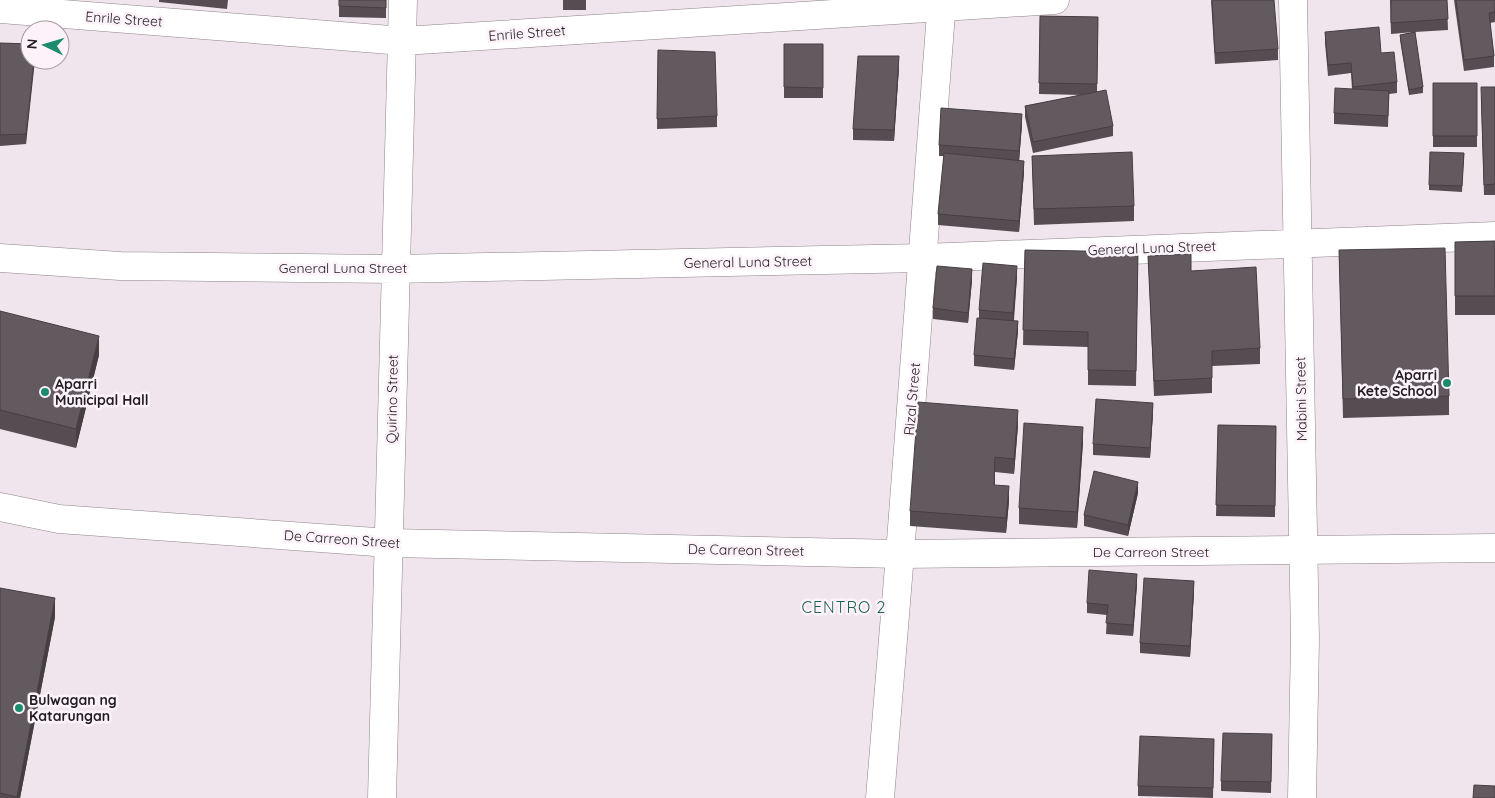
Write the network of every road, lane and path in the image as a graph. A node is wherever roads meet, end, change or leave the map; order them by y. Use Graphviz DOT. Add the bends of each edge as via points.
graph roads {
  1 [pos="403,0"];
  2 [pos="1055,0"];
  3 [pos="1294,0"];
  4 [pos="942,4"];
  5 [pos="0,9"];
  6 [pos="403,40"];
  7 [pos="1495,236"];
  8 [pos="1299,242"];
  9 [pos="0,258"];
  10 [pos="924,258"];
  11 [pos="395,269"];
  12 [pos="0,507"];
  13 [pos="389,543"];
  14 [pos="1495,548"];
  15 [pos="1304,551"];
  16 [pos="900,554"];
  17 [pos="382,798"];
  18 [pos="880,798"];
  19 [pos="1302,798"];
  1 -- 6 [label="street, Quirino Street"];
  2 -- 4 [label="street, Enrile Street"];
  3 -- 8 [label="street, Mabini Street"];
  4 -- 6 [label="street, Enrile Street"];
  4 -- 10 [label="street, Rizal Street"];
  5 -- 6 [label="street, Enrile Street"];
  6 -- 11 [label="street, Quirino Street"];
  7 -- 8 [label="street, General Luna Street"];
  8 -- 10 [label="street, General Luna Street"];
  8 -- 15 [label="street, Mabini Street"];
  9 -- 11 [label="street, General Luna Street" via="120,266"];
  10 -- 11 [label="street, General Luna Street"];
  10 -- 16 [label="street, Rizal Street"];
  11 -- 13 [label="street, Quirino Street"];
  12 -- 13 [label="street, De Carreon Street" via="60,519"];
  13 -- 16 [label="street, De Carreon Street"];
  13 -- 17 [label="street, Quirino Street"];
  14 -- 15 [label="street, De Carreon Street"];
  15 -- 16 [label="street, De Carreon Street"];
  15 -- 19 [label="street, Mabini Street"];
  16 -- 18 [label="street, Rizal Street"];
}
